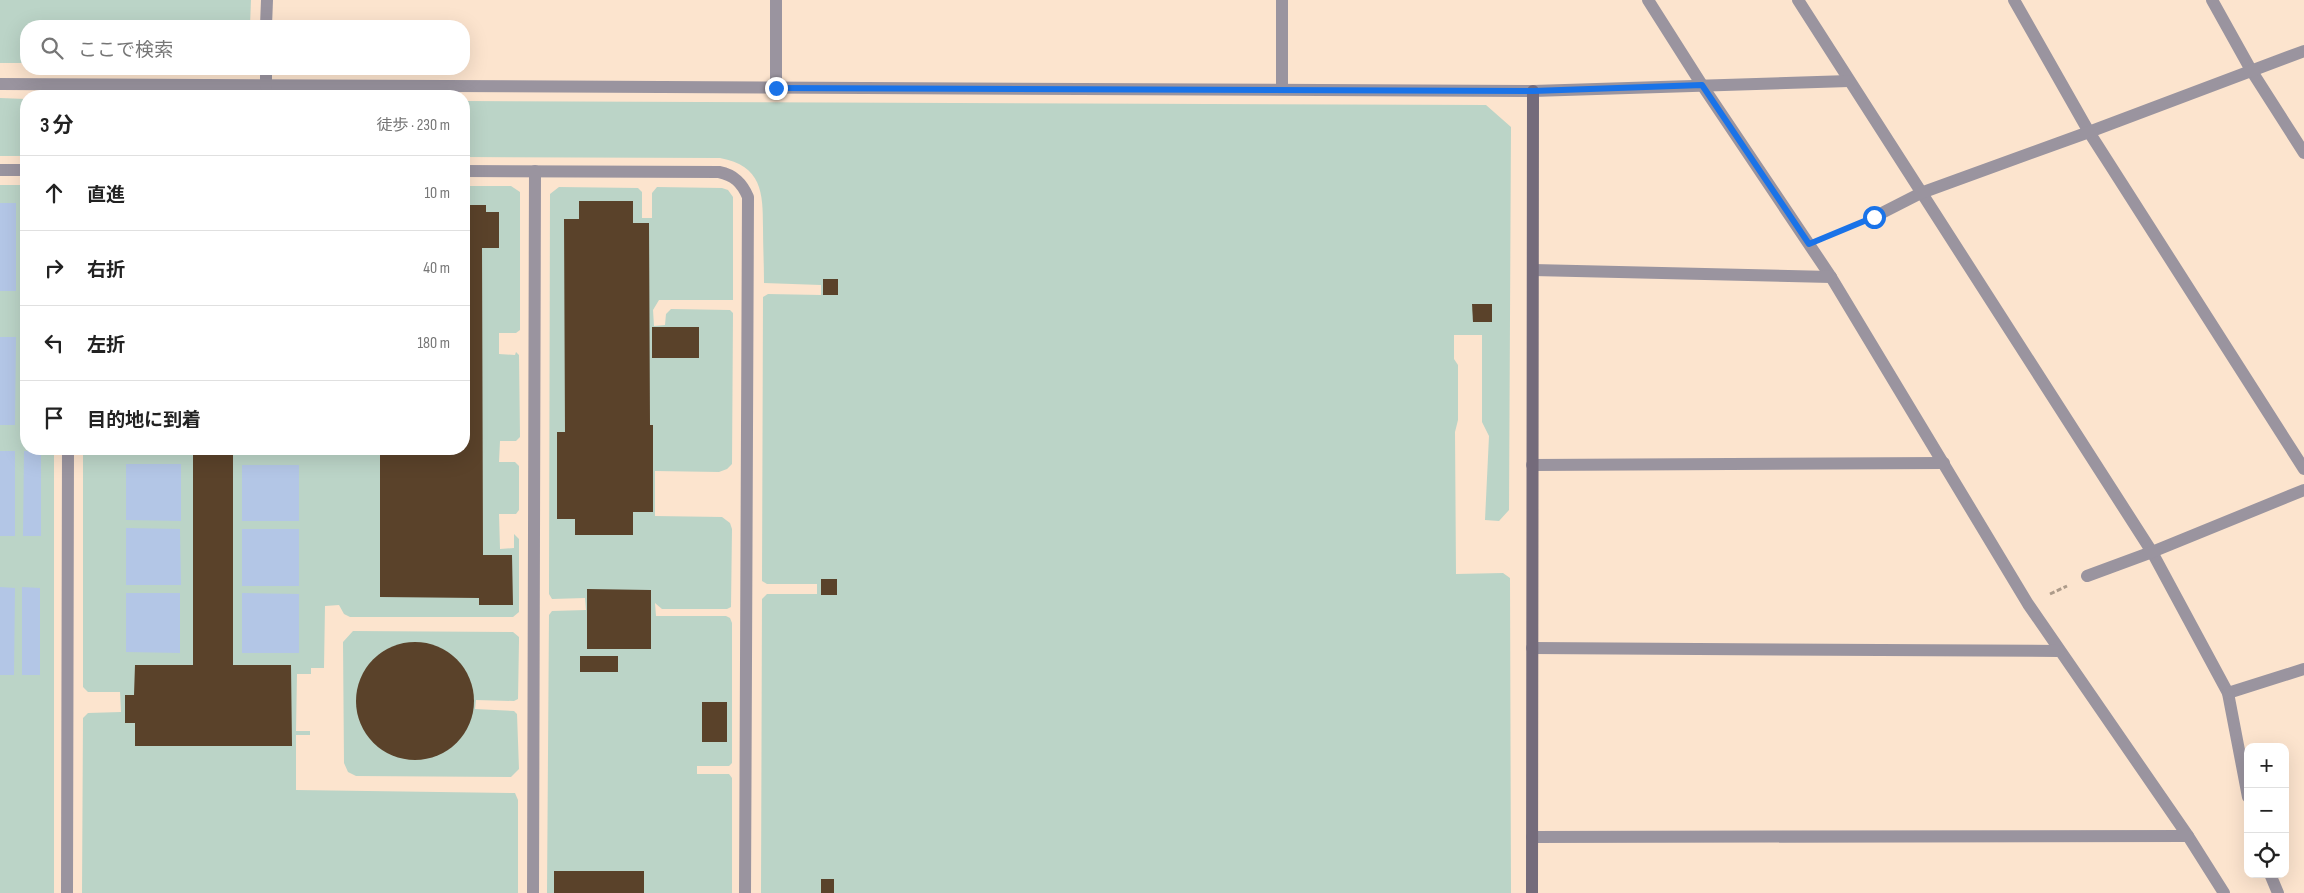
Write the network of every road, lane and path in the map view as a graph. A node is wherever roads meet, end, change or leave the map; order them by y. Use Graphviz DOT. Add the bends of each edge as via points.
graph roads {
  1 [pos="267,0"];
  2 [pos="776,0"];
  3 [pos="1282,0"];
  4 [pos="1648,0"];
  5 [pos="1798,0"];
  6 [pos="2014,0"];
  7 [pos="2212,0"];
  8 [pos="266,20"];
  9 [pos="2304,51"];
  10 [pos="2252,70"];
  11 [pos="266,75"];
  12 [pos="1849,81"];
  13 [pos="0,84"];
  14 [pos="1702,85"];
  15 [pos="266,86"];
  16 [pos="776,88"];
  17 [pos="1282,89"];
  18 [pos="1533,91"];
  19 [pos="2089,132"];
  20 [pos="2304,152"];
  21 [pos="0,170"];
  22 [pos="20,170"];
  23 [pos="470,171"];
  24 [pos="535,171"];
  25 [pos="1921,192"];
  26 [pos="1874,217"];
  27 [pos="1809,244"];
  28 [pos="1533,270"];
  29 [pos="1832,277"];
  30 [pos="68,455"];
  31 [pos="1944,463"];
  32 [pos="1532,465"];
  33 [pos="2304,469"];
  34 [pos="2304,490"];
  35 [pos="2152,552"];
  36 [pos="2087,576"];
  37 [pos="2028,604"];
  38 [pos="1532,648"];
  39 [pos="2059,651"];
  40 [pos="2304,669"];
  41 [pos="2228,693"];
  42 [pos="2246,788"];
  43 [pos="2188,836"];
  44 [pos="1532,837"];
  45 [pos="2272,878"];
  46 [pos="67,893"];
  47 [pos="533,893"];
  48 [pos="744,893"];
  49 [pos="1532,893"];
  50 [pos="2224,893"];
  51 [pos="2278,893"];
  1 -- 8 [label="street"];
  2 -- 16 [label="street"];
  3 -- 17 [label="street"];
  4 -- 14 [label="street"];
  5 -- 12 [label="street"];
  6 -- 19 [label="street"];
  7 -- 10 [label="street"];
  9 -- 10 [label="street"];
  10 -- 19 [label="street"];
  10 -- 20 [label="street"];
  11 -- 15 [label="street"];
  12 -- 14 [label="street"];
  12 -- 25 [label="street"];
  13 -- 15 [label="street"];
  14 -- 18 [label="street"];
  14 -- 27 [label="street"];
  15 -- 16 [label="street"];
  16 -- 17 [label="street"];
  17 -- 18 [label="street"];
  18 -- 28 [label="street"];
  19 -- 25 [label="street"];
  19 -- 33 [label="street"];
  21 -- 22 [label="street"];
  23 -- 24 [label="street"];
  24 -- 47 [label="street"];
  24 -- 48 [label="street" via="719,172 737,180 748,197"];
  25 -- 26 [label="street"];
  25 -- 35 [label="street"];
  26 -- 27 [label="path"];
  27 -- 29 [label="street"];
  28 -- 29 [label="street"];
  28 -- 32 [label="street"];
  29 -- 31 [label="street"];
  30 -- 46 [label="street"];
  31 -- 32 [label="street"];
  31 -- 37 [label="street"];
  32 -- 38 [label="street"];
  34 -- 35 [label="street"];
  35 -- 36 [label="street"];
  35 -- 41 [label="street"];
  36 -- 37 [label="path"];
  37 -- 39 [label="street"];
  38 -- 39 [label="street"];
  38 -- 44 [label="street"];
  39 -- 43 [label="street"];
  40 -- 41 [label="street"];
  41 -- 42 [label="street"];
  43 -- 44 [label="street"];
  43 -- 50 [label="street"];
  44 -- 49 [label="street"];
  45 -- 51 [label="street"];
}
